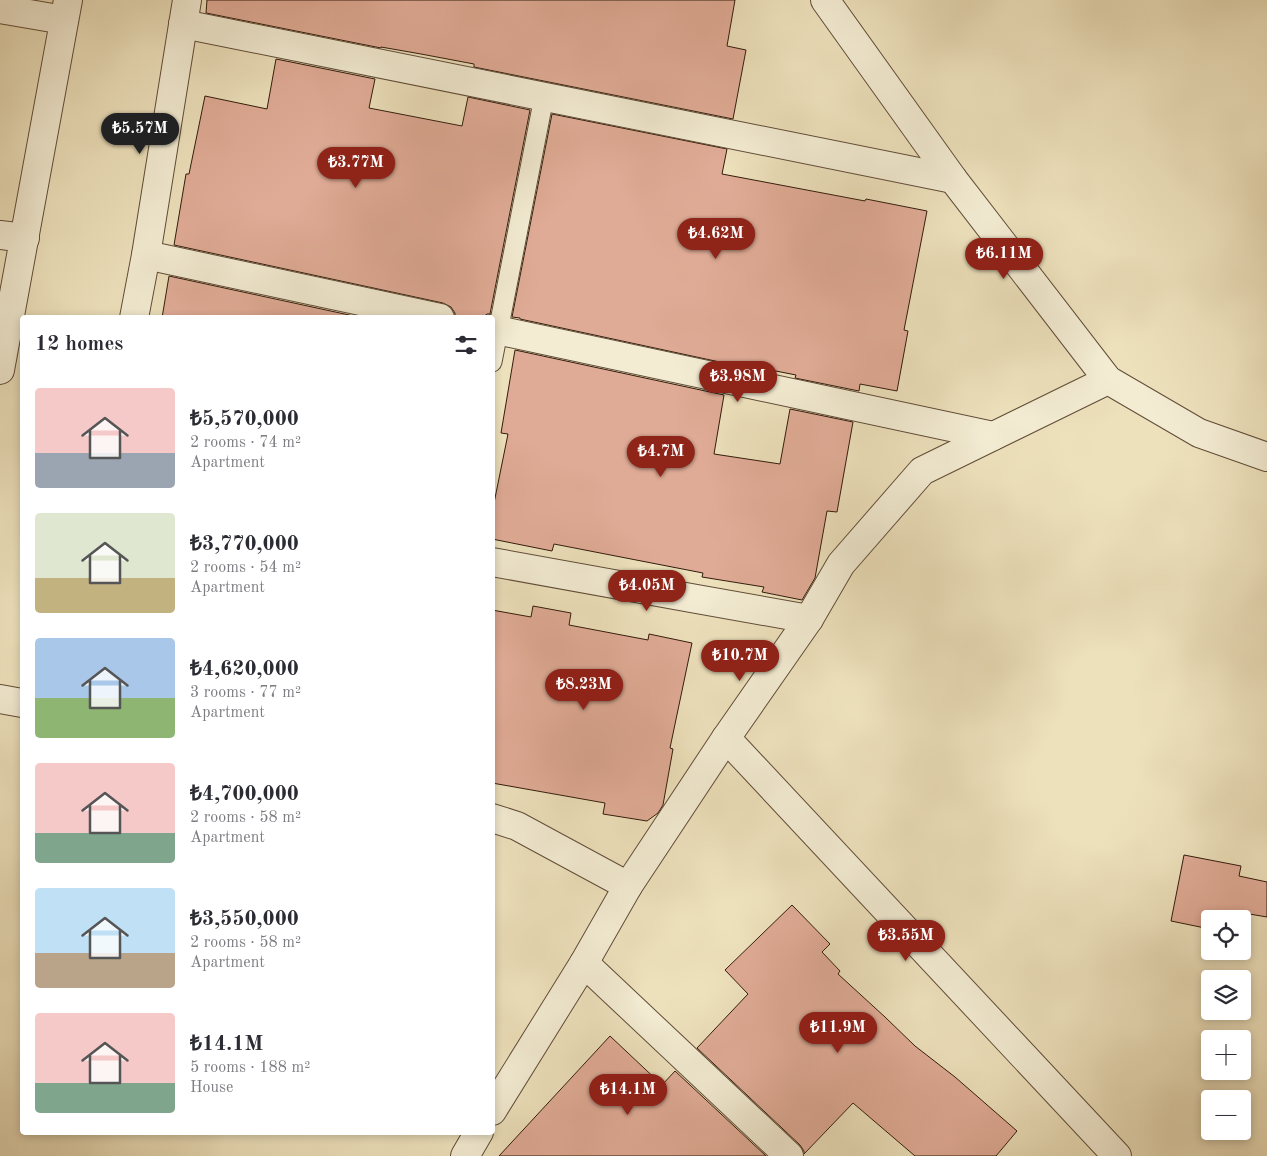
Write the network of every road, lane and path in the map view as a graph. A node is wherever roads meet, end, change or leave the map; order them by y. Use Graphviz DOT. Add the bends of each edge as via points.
graph roads {
  1 [pos="824,0"];
  2 [pos="0,9"];
  3 [pos="66,10"];
  4 [pos="185,12"];
  5 [pos="544,97"];
  6 [pos="953,179"];
  7 [pos="12,236"];
  8 [pos="146,254"];
  9 [pos="135,315"];
  10 [pos="426,315"];
  11 [pos="496,329"];
  12 [pos="0,370"];
  13 [pos="1108,380"];
  14 [pos="993,436"];
  15 [pos="1267,457"];
  16 [pos="495,563"];
  17 [pos="809,619"];
  18 [pos="0,699"];
  19 [pos="20,702"];
  20 [pos="726,738"];
  21 [pos="495,819"];
  22 [pos="628,886"];
  23 [pos="584,963"];
  24 [pos="495,1106"];
  25 [pos="477,1135"];
  26 [pos="465,1156"];
  27 [pos="789,1156"];
  28 [pos="1118,1156"];
  1 -- 6 [label="street"];
  2 -- 3 [label="street"];
  3 -- 7 [label="street"];
  4 -- 5 [label="street"];
  4 -- 8 [label="street"];
  5 -- 6 [label="street"];
  5 -- 11 [label="lane"];
  6 -- 13 [label="street"];
  7 -- 12 [label="street"];
  8 -- 9 [label="street"];
  8 -- 10 [label="street"];
  11 -- 14 [label="street"];
  13 -- 14 [label="street"];
  13 -- 15 [label="street" via="1199,433"];
  14 -- 17 [label="street" via="922,471 841,564"];
  16 -- 17 [label="street"];
  17 -- 20 [label="street"];
  18 -- 19 [label="street"];
  20 -- 22 [label="street"];
  20 -- 28 [label="street"];
  21 -- 22 [label="street" via="517,826"];
  22 -- 23 [label="street"];
  23 -- 24 [label="street"];
  23 -- 27 [label="street"];
  25 -- 26 [label="street"];
}
